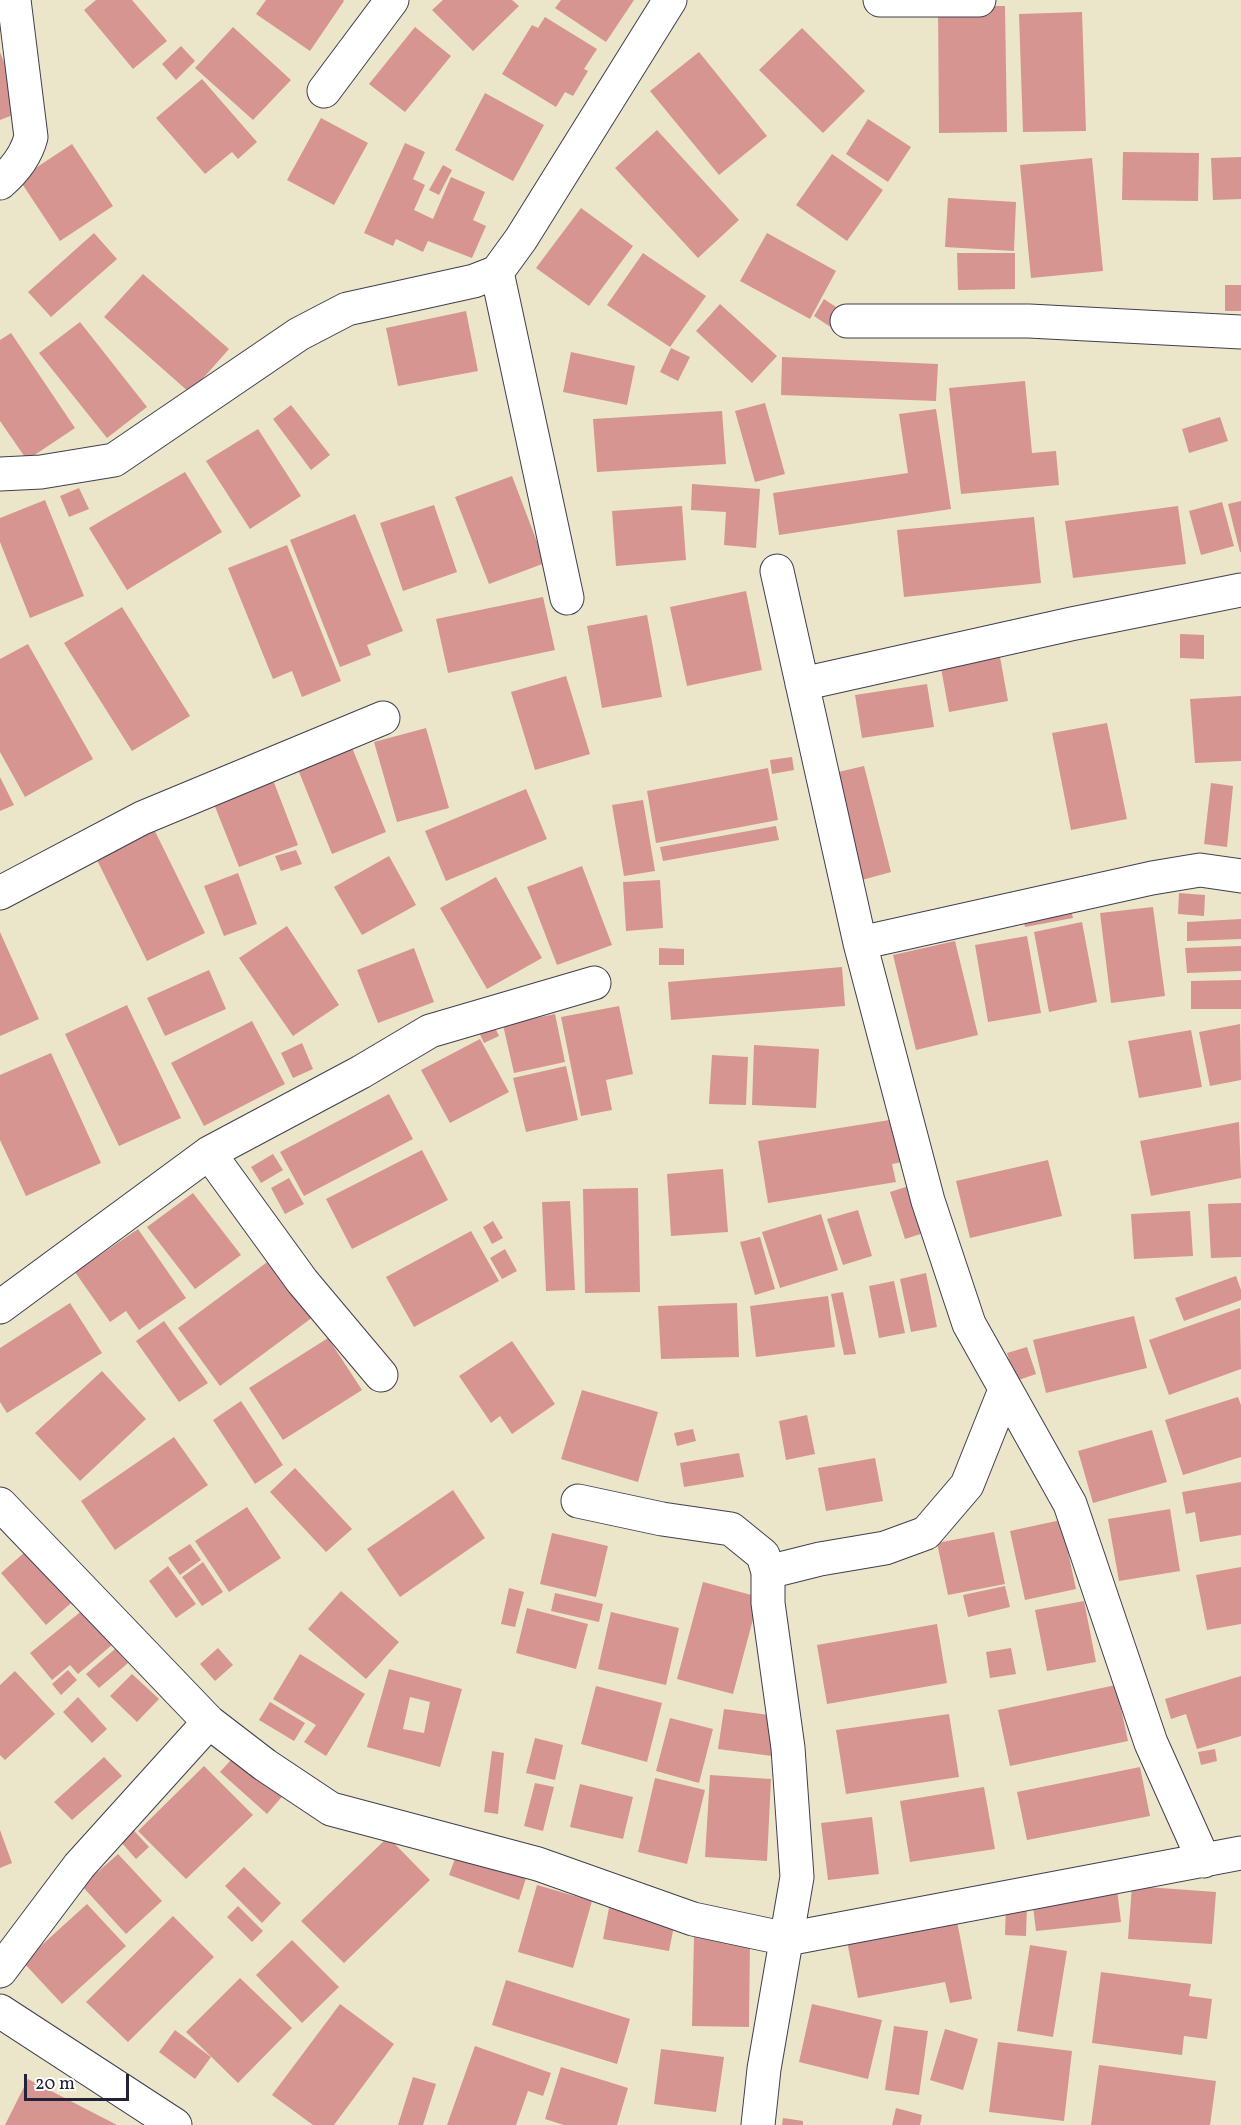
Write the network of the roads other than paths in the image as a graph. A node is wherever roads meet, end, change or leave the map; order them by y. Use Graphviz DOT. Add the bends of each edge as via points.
graph roads {
  1 [pos="14,0"];
  2 [pos="392,0"];
  3 [pos="670,0"];
  4 [pos="880,0"];
  5 [pos="979,0"];
  6 [pos="324,91"];
  7 [pos="0,183"];
  8 [pos="497,272"];
  9 [pos="847,321"];
  10 [pos="1241,332"];
  11 [pos="0,474"];
  12 [pos="777,571"];
  13 [pos="1241,590"];
  14 [pos="567,598"];
  15 [pos="802,684"];
  16 [pos="383,718"];
  17 [pos="1241,876"];
  18 [pos="0,893"];
  19 [pos="860,943"];
  20 [pos="594,982"];
  21 [pos="209,1153"];
  22 [pos="0,1307"];
  23 [pos="381,1375"];
  24 [pos="1005,1390"];
  25 [pos="578,1501"];
  26 [pos="0,1504"];
  27 [pos="768,1572"];
  28 [pos="209,1722"];
  29 [pos="1241,1853"];
  30 [pos="1204,1861"];
  31 [pos="787,1939"];
  32 [pos="0,1971"];
  33 [pos="0,2011"];
  34 [pos="175,2125"];
  35 [pos="758,2125"];
  1 -- 7 [label="street" via="31,136 28,150"];
  2 -- 6 [label="street"];
  3 -- 8 [label="street"];
  4 -- 5 [label="street"];
  8 -- 11 [label="street" via="474,281 347,309 299,334 114,460 41,472"];
  8 -- 14 [label="street"];
  9 -- 10 [label="street" via="1029,321"];
  12 -- 15 [label="street"];
  13 -- 15 [label="street"];
  15 -- 19 [label="street"];
  16 -- 18 [label="street" via="142,818"];
  17 -- 19 [label="street" via="1200,870 1152,878"];
  19 -- 24 [label="street" via="928,1201 969,1323"];
  20 -- 21 [label="street" via="430,1031"];
  21 -- 22 [label="street"];
  21 -- 23 [label="street" via="302,1281"];
  24 -- 27 [label="street" via="967,1485 926,1533 885,1548"];
  24 -- 30 [label="street" via="1070,1504 1151,1743"];
  25 -- 27 [label="street" via="731,1529 763,1554"];
  26 -- 28 [label="street"];
  27 -- 31 [label="street" via="768,1603 788,1748 796,1877"];
  28 -- 31 [label="street" via="331,1809 538,1864 693,1919"];
  28 -- 32 [label="street" via="79,1866"];
  29 -- 30 [label="street"];
  30 -- 31 [label="street"];
  31 -- 35 [label="street"];
  33 -- 34 [label="street"];
}
